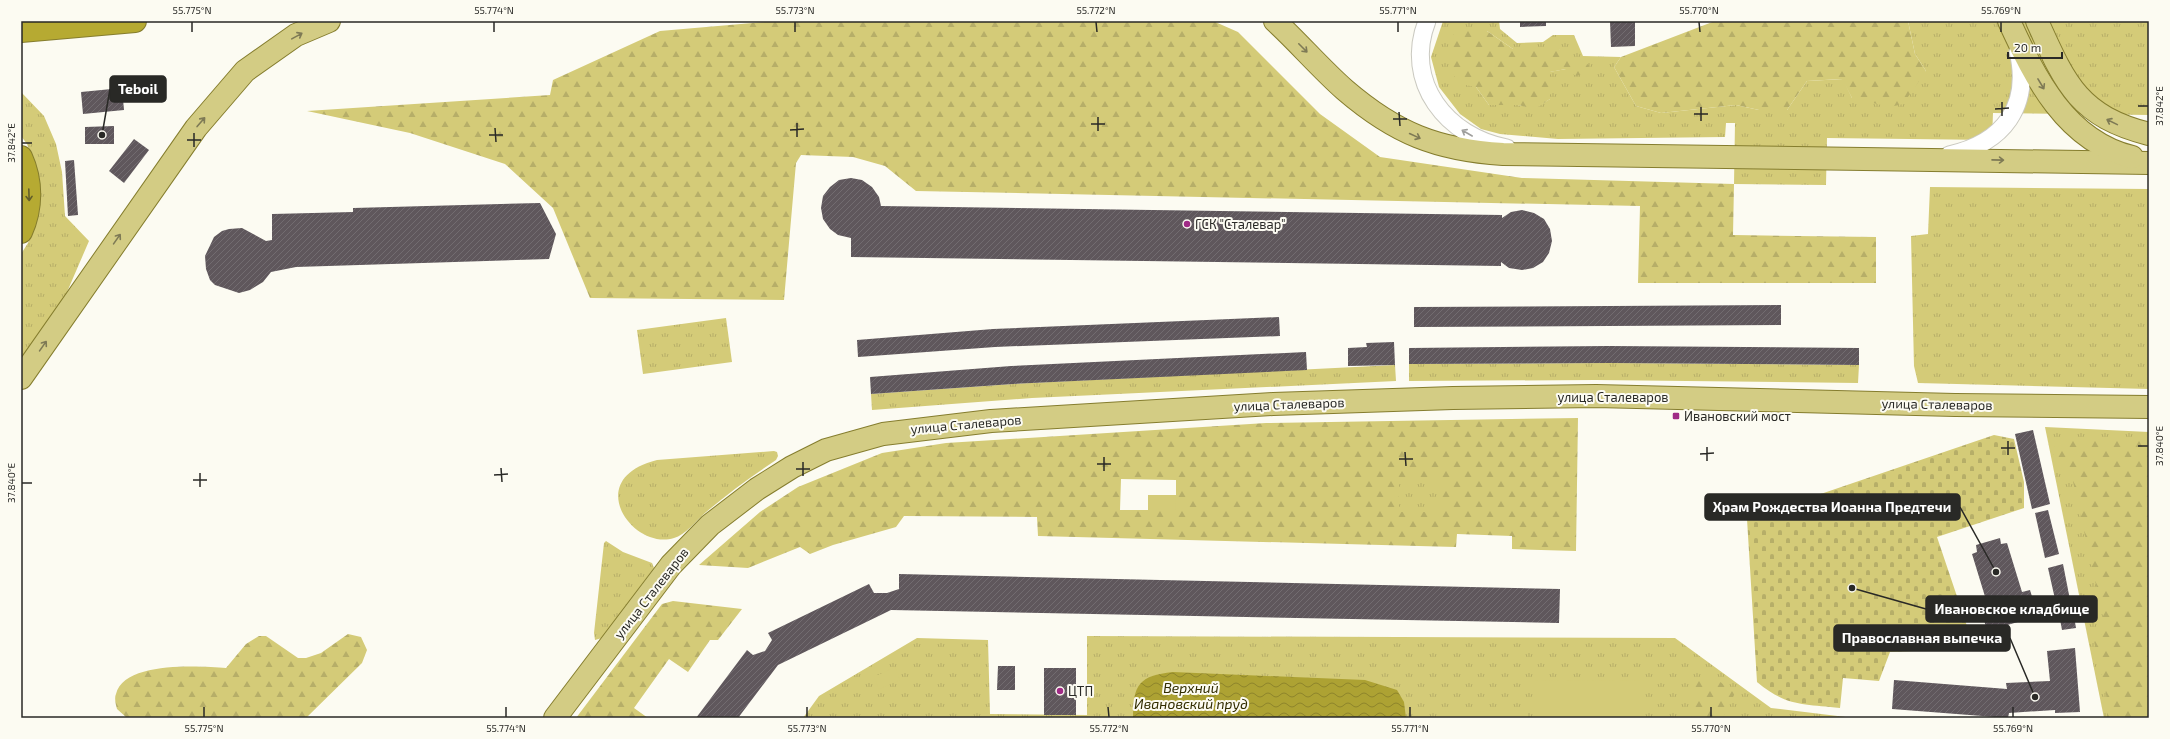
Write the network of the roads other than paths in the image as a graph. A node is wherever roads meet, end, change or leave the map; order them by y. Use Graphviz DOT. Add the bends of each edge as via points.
graph roads {
  1 [pos="135,21"];
  2 [pos="329,21"];
  3 [pos="1275,21"];
  4 [pos="1426,21"];
  5 [pos="2037,21"];
  6 [pos="2010,23"];
  7 [pos="21,31"];
  8 [pos="2149,134"];
  9 [pos="1544,154"];
  10 [pos="21,157"];
  11 [pos="1917,159"];
  12 [pos="2149,162"];
  13 [pos="21,232"];
  14 [pos="21,378"];
  15 [pos="2147,406"];
  16 [pos="555,718"];
  1 -- 7 [label="highway"];
  14 -- 2 [label="main road, one-way" via="196,128 245,71 296,35"];
  3 -- 9 [label="main road, one-way" via="1344,89 1395,127 1422,139 1473,152"];
  9 -- 4 [label="street, one-way" via="1498,146 1476,138 1458,128 1443,114 1430,95 1422,76 1419,54"];
  8 -- 5 [label="main road, one-way" via="2113,123 2079,97 2060,71"];
  6 -- 11 [label="street" via="2022,67 2022,87 2009,121 1982,145 1966,152"];
  6 -- 12 [label="main road, one-way" via="2039,82 2054,105 2071,123 2086,136 2106,147"];
  9 -- 11 [label="main road"];
  10 -- 13 [label="highway, one-way" via="30,196 27,219"];
  11 -- 12 [label="main road, one-way"];
  15 -- 16 [label="main road, улица Сталеваров" via="1955,405 1596,396 1461,398 1273,404 998,420 883,434 826,450 792,467 757,489 710,525 671,565"];
}
